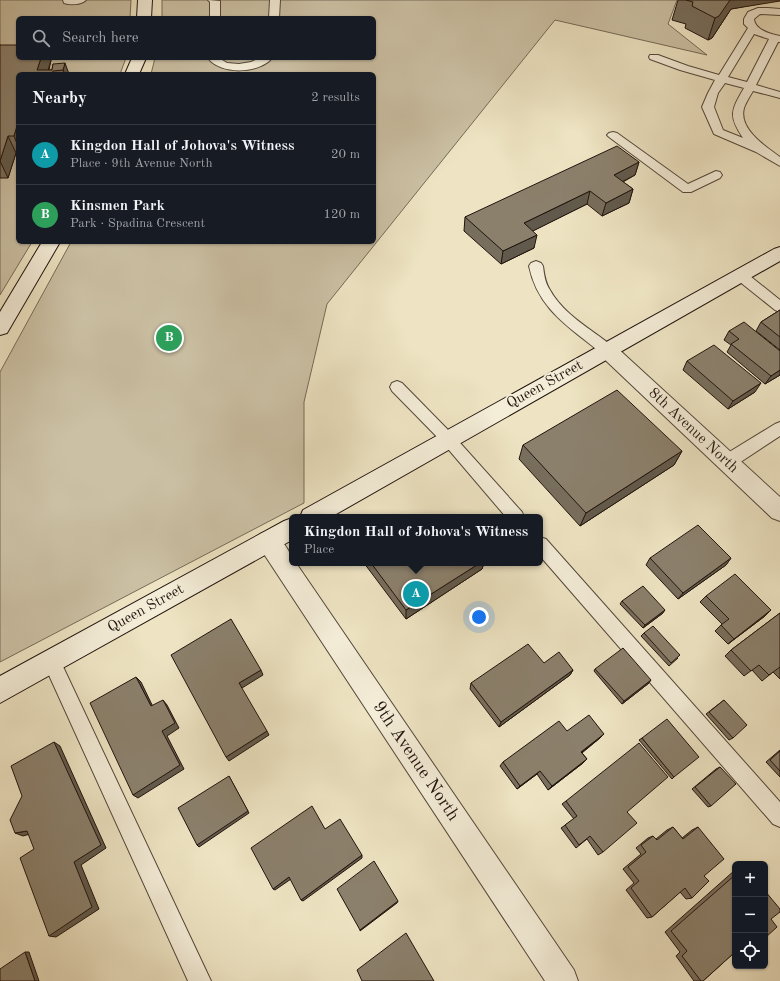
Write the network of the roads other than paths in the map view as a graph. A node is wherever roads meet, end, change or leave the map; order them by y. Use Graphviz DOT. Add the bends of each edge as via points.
graph roads {
  1 [pos="81,0"];
  2 [pos="145,0"];
  3 [pos="213,0"];
  4 [pos="275,0"];
  5 [pos="67,1"];
  6 [pos="780,12"];
  7 [pos="144,16"];
  8 [pos="215,16"];
  9 [pos="274,16"];
  10 [pos="752,29"];
  11 [pos="777,39"];
  12 [pos="137,60"];
  13 [pos="215,60"];
  14 [pos="261,60"];
  15 [pos="133,72"];
  16 [pos="724,75"];
  17 [pos="751,84"];
  18 [pos="780,88"];
  19 [pos="780,95"];
  20 [pos="613,135"];
  21 [pos="760,149"];
  22 [pos="780,162"];
  23 [pos="716,175"];
  24 [pos="50,244"];
  25 [pos="780,254"];
  26 [pos="536,266"];
  27 [pos="740,275"];
  28 [pos="780,307"];
  29 [pos="6,309"];
  30 [pos="0,328"];
  31 [pos="607,350"];
  32 [pos="397,387"];
  33 [pos="780,428"];
  34 [pos="448,439"];
  35 [pos="727,462"];
  36 [pos="780,511"];
  37 [pos="316,514"];
  38 [pos="513,514"];
  39 [pos="289,530"];
  40 [pos="268,541"];
  41 [pos="543,547"];
  42 [pos="52,662"];
  43 [pos="0,690"];
  44 [pos="780,817"];
  45 [pos="200,981"];
  46 [pos="563,981"];
  1 -- 5 [label="lane"];
  2 -- 7 [label="street"];
  3 -- 8 [label="lane"];
  4 -- 9 [label="lane"];
  6 -- 10 [label="lane" via="768,10 753,13 747,21"];
  10 -- 11 [label="lane"];
  10 -- 16 [label="lane"];
  11 -- 17 [label="lane"];
  12 -- 15 [label="street"];
  13 -- 14 [label="lane" via="221,66 231,67 247,66"];
  16 -- 16 [label="lane" via="689,62 654,57 684,68"];
  16 -- 17 [label="lane"];
  16 -- 21 [label="lane" via="708,107 718,132"];
  17 -- 18 [label="lane"];
  17 -- 19 [label="lane"];
  17 -- 21 [label="lane" via="738,109 740,124"];
  20 -- 23 [label="lane" via="687,189"];
  21 -- 22 [label="lane"];
  24 -- 29 [label="street"];
  25 -- 27 [label="street, Queen Street"];
  26 -- 31 [label="lane" via="538,280 546,295 561,312"];
  27 -- 28 [label="lane"];
  27 -- 31 [label="street, Queen Street"];
  29 -- 30 [label="street"];
  31 -- 34 [label="street, Queen Street"];
  31 -- 35 [label="street, 8th Avenue North"];
  32 -- 34 [label="lane"];
  33 -- 35 [label="lane"];
  34 -- 37 [label="street, Queen Street"];
  34 -- 38 [label="lane"];
  35 -- 36 [label="street, 8th Avenue North"];
  39 -- 40 [label="street, Queen Street"];
  40 -- 42 [label="street, Queen Street"];
  40 -- 46 [label="street, 9th Avenue North"];
  41 -- 44 [label="lane"];
  42 -- 43 [label="street, Queen Street"];
  42 -- 45 [label="lane"];
}
